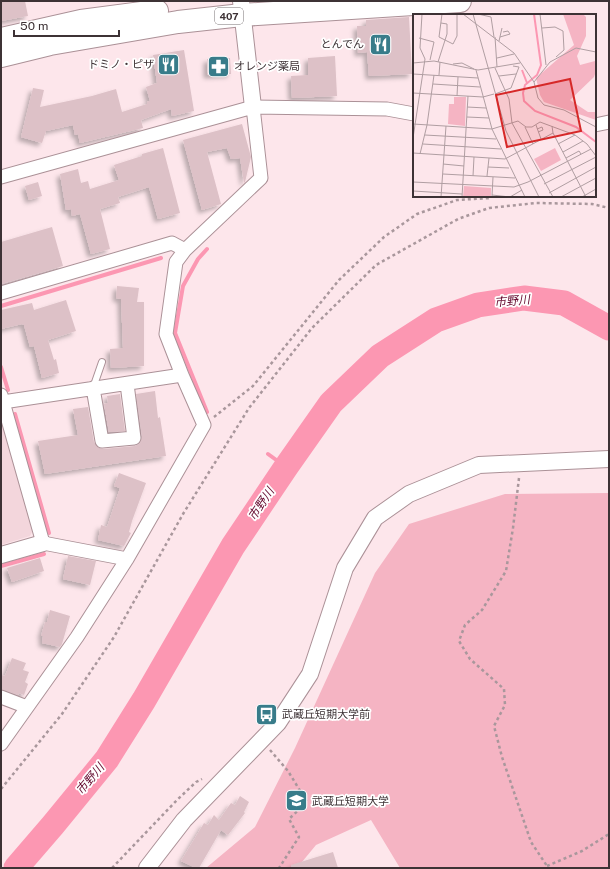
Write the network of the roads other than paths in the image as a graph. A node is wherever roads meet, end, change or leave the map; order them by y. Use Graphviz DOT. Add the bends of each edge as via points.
graph roads {
  1 [pos="460,1"];
  2 [pos="239,6"];
  3 [pos="1,39"];
  4 [pos="1,56"];
  5 [pos="253,107"];
  6 [pos="413,114"];
  7 [pos="609,122"];
  8 [pos="596,125"];
  9 [pos="1,178"];
  10 [pos="185,250"];
  11 [pos="1,293"];
  12 [pos="102,362"];
  13 [pos="182,375"];
  14 [pos="127,384"];
  15 [pos="93,388"];
  16 [pos="2,398"];
  17 [pos="609,460"];
  18 [pos="43,543"];
  19 [pos="1,555"];
  20 [pos="127,559"];
  21 [pos="1,697"];
  22 [pos="27,707"];
  23 [pos="1,744"];
  24 [pos="147,868"];
  1 -- 2 [label="highway, 407"];
  2 -- 3 [label="highway, 407" via="81,21"];
  2 -- 4 [label="highway, 407" via="170,23 50,44"];
  2 -- 5 [label="street"];
  5 -- 6 [label="street" via="387,109"];
  5 -- 9 [label="street"];
  5 -- 10 [label="street" via="261,178"];
  7 -- 8 [label="street"];
  10 -- 11 [label="street" via="172,243"];
  10 -- 13 [label="street" via="176,262 166,334"];
  12 -- 15 [label="lane"];
  13 -- 14 [label="street"];
  13 -- 20 [label="street" via="204,424"];
  14 -- 15 [label="street"];
  14 -- 15 [label="street" via="134,438 102,441"];
  15 -- 16 [label="street"];
  16 -- 18 [label="street"];
  17 -- 24 [label="street" via="479,465 409,494 375,518 345,568 310,674 278,723 184,820"];
  18 -- 19 [label="street"];
  18 -- 20 [label="street"];
  20 -- 22 [label="street" via="77,637"];
  21 -- 22 [label="street"];
  22 -- 23 [label="street"];
}
